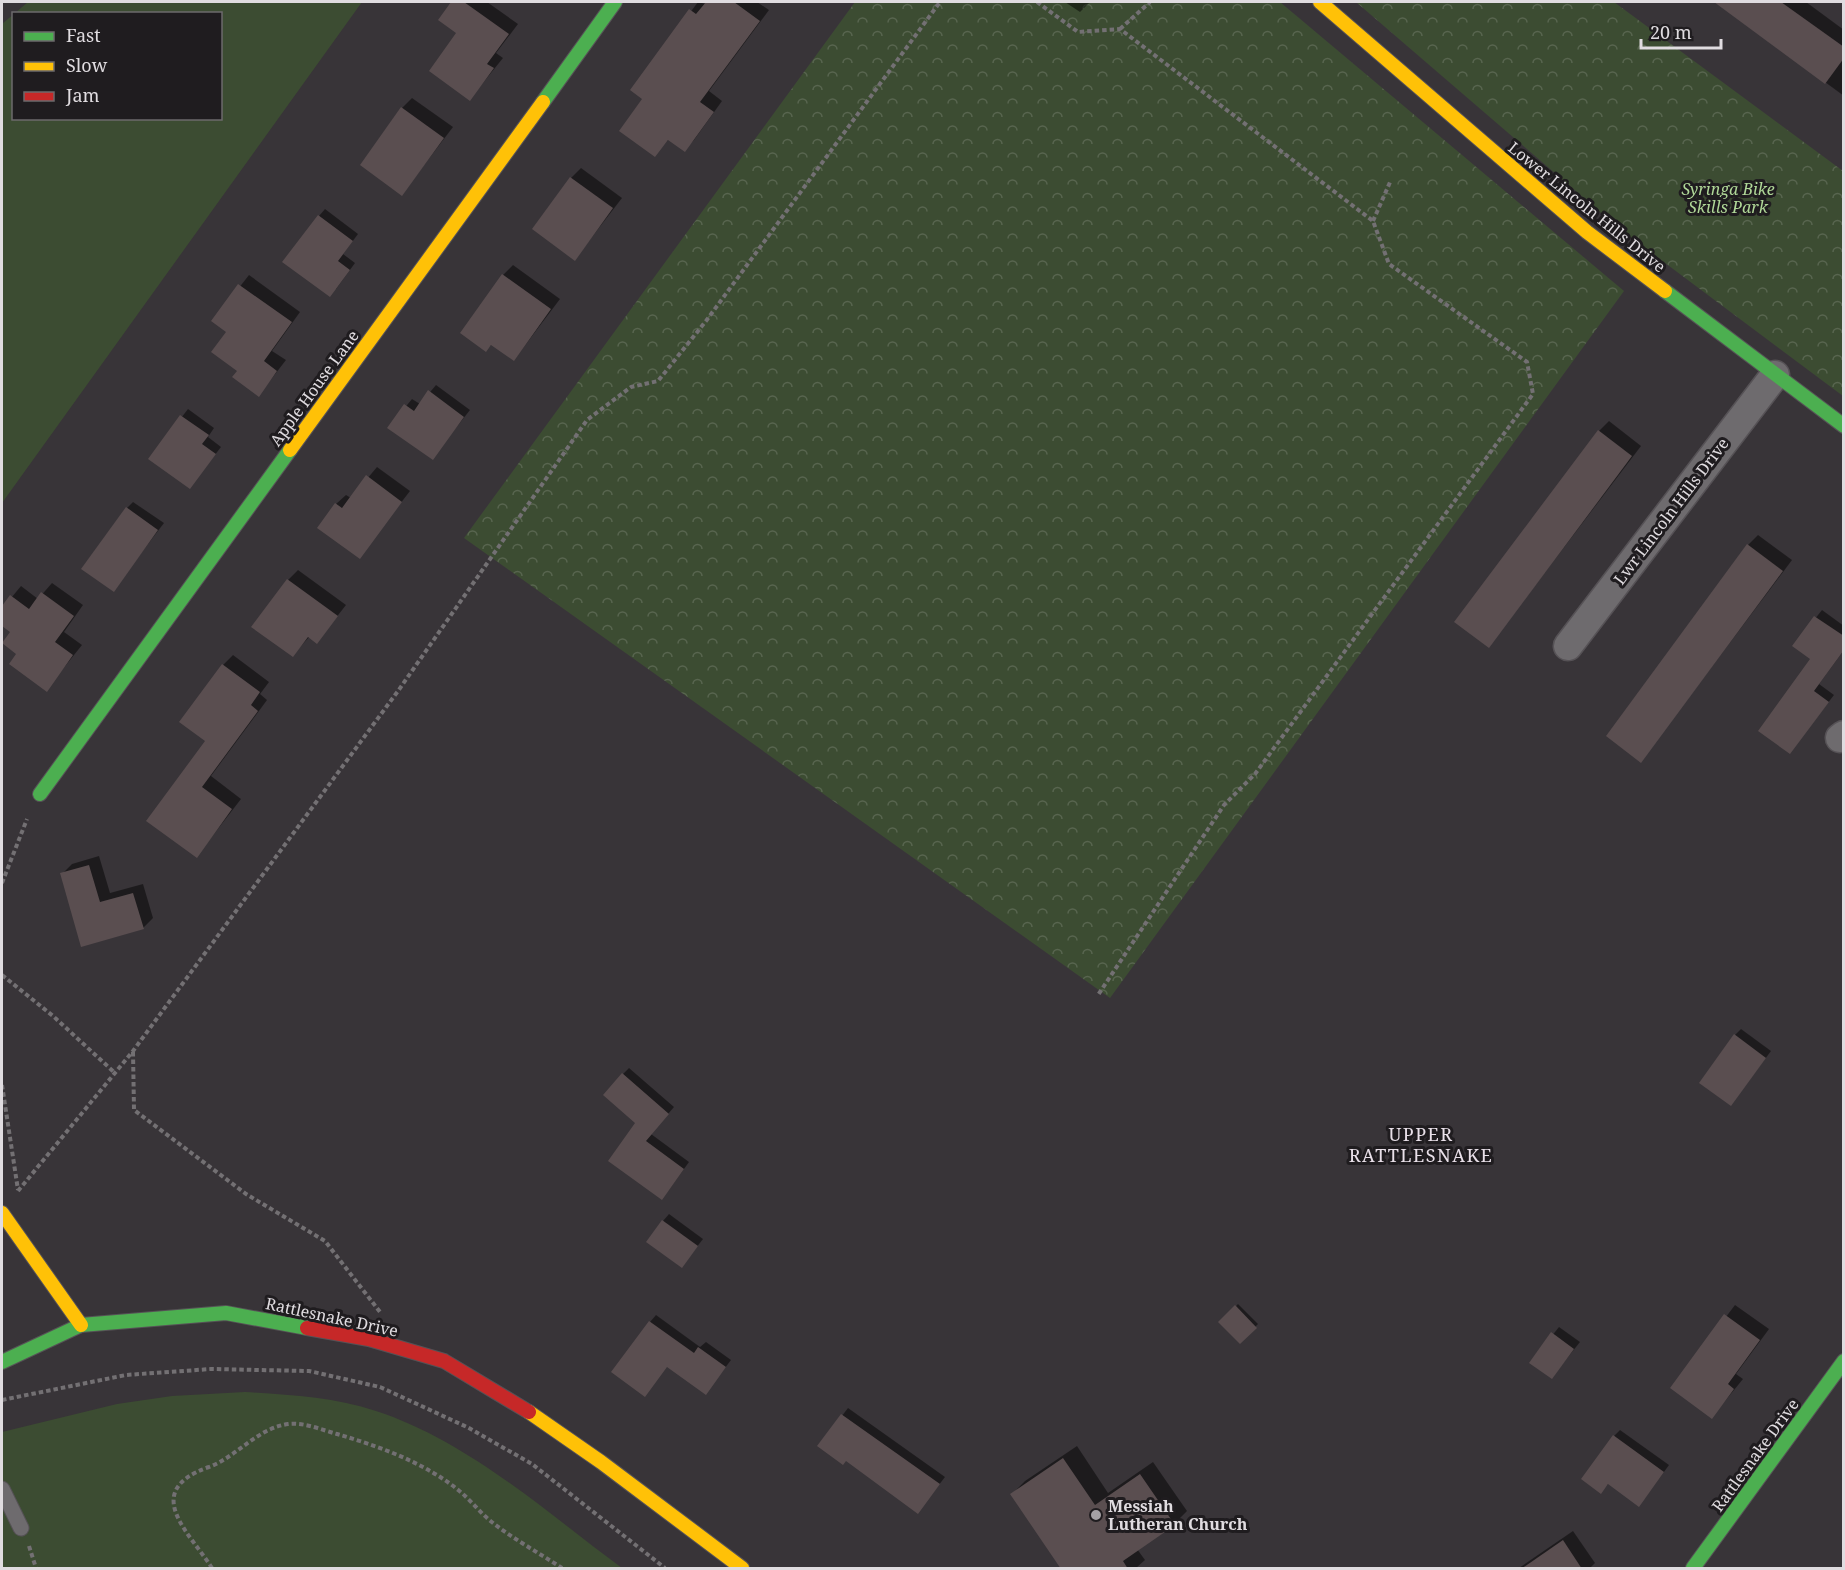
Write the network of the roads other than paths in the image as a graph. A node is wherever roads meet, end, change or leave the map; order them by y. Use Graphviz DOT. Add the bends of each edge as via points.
graph roads {
  1 [pos="615,2"];
  2 [pos="1320,2"];
  3 [pos="1775,375"];
  4 [pos="1844,426"];
  5 [pos="1568,646"];
  6 [pos="40,794"];
  7 [pos="2,1213"];
  8 [pos="81,1325"];
  9 [pos="1844,1360"];
  10 [pos="2,1362"];
  11 [pos="2,1489"];
  12 [pos="21,1528"];
  13 [pos="742,1569"];
  14 [pos="1693,1569"];
  1 -- 6 [label="street, Apple House Lane"];
  2 -- 3 [label="street, Lower Lincoln Hills Drive" via="1587,232"];
  3 -- 4 [label="street, Lower Lincoln Hills Drive"];
  3 -- 5 [label="street, Lwr Lincoln Hills Drive"];
  7 -- 8 [label="street"];
  8 -- 10 [label="street, Rattlesnake Drive"];
  8 -- 13 [label="street, Rattlesnake Drive" via="226,1313 369,1339 444,1361 503,1394 601,1462"];
  9 -- 14 [label="street, Rattlesnake Drive"];
  11 -- 12 [label="lane"];
}
